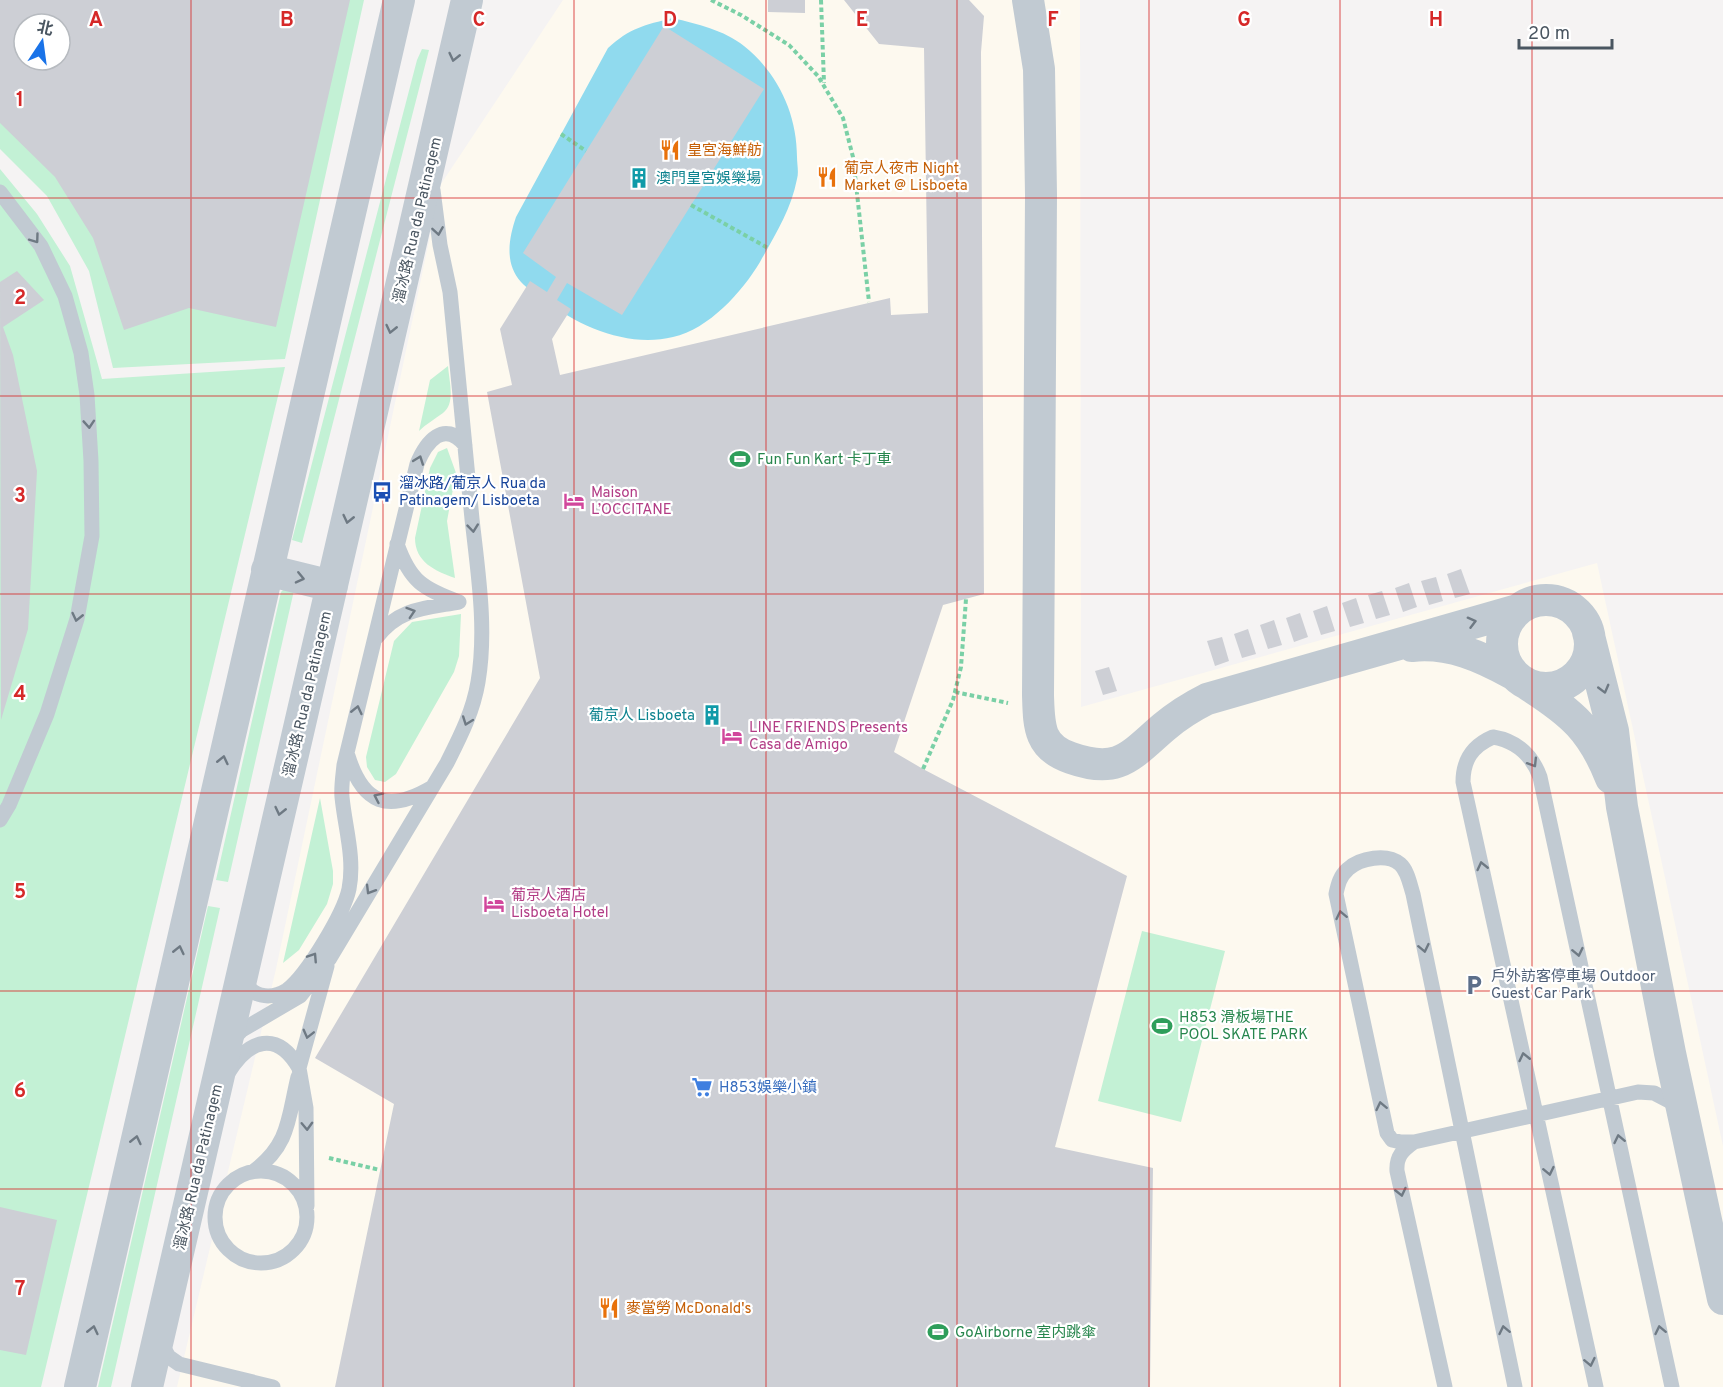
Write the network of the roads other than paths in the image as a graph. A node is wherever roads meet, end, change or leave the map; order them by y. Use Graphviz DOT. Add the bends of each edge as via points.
graph roads {
  1 [pos="399,0"];
  2 [pos="467,0"];
  3 [pos="1028,0"];
  4 [pos="432,152"];
  5 [pos="0,192"];
  6 [pos="465,445"];
  7 [pos="397,544"];
  8 [pos="267,570"];
  9 [pos="332,585"];
  10 [pos="1518,610"];
  11 [pos="1588,632"];
  12 [pos="373,641"];
  13 [pos="1376,650"];
  14 [pos="1522,680"];
  15 [pos="347,753"];
  16 [pos="431,788"];
  17 [pos="1622,807"];
  18 [pos="0,820"];
  19 [pos="330,958"];
  20 [pos="243,973"];
  21 [pos="226,1047"];
  22 [pos="1670,1053"];
  23 [pos="299,1068"];
  24 [pos="1638,1092"];
  25 [pos="215,1094"];
  26 [pos="1610,1098"];
  27 [pos="1683,1108"];
  28 [pos="1537,1114"];
  29 [pos="1462,1130"];
  30 [pos="1414,1142"];
  31 [pos="254,1172"];
  32 [pos="307,1212"];
  33 [pos="1723,1299"];
  34 [pos="158,1339"];
  35 [pos="190,1368"];
  36 [pos="147,1386"];
  37 [pos="80,1387"];
  38 [pos="273,1387"];
  39 [pos="1445,1387"];
  40 [pos="1515,1387"];
  41 [pos="1596,1387"];
  42 [pos="1672,1387"];
  1 -- 8 [label="street"];
  2 -- 4 [label="street, 溜冰路 Rua da Patinagem, one-way"];
  3 -- 13 [label="street" via="1039,69 1040,126 1040,731 1059,754 1101,766 1118,763 1207,699"];
  4 -- 6 [label="lane, one-way" via="433,199 450,292"];
  4 -- 9 [label="street, 溜冰路 Rua da Patinagem, one-way"];
  5 -- 18 [label="lane, one-way" via="41,246 65,296 81,353 92,461 92,536 77,619 47,714"];
  7 -- 6 [label="lane, one-way" via="423,450 439,435 448,433 459,437"];
  6 -- 16 [label="lane, one-way" via="481,613 478,681 463,731"];
  7 -- 12 [label="lane"];
  12 -- 7 [label="lane, one-way" via="396,617 459,602 429,590 409,572"];
  8 -- 9 [label="street, one-way"];
  37 -- 8 [label="street, one-way"];
  9 -- 20 [label="street, 溜冰路 Rua da Patinagem, one-way"];
  10 -- 11 [label="street" via="1545,600 1560,602 1583,619"];
  13 -- 10 [label="street, one-way"];
  10 -- 14 [label="street" via="1507,623 1502,641 1504,659"];
  11 -- 14 [label="street" via="1587,660 1570,681 1544,688"];
  11 -- 17 [label="street, one-way" via="1613,731"];
  15 -- 12 [label="lane, one-way"];
  13 -- 14 [label="street" via="1423,645 1458,650 1481,656"];
  14 -- 17 [label="street" via="1584,728 1605,762"];
  16 -- 15 [label="lane, one-way" via="404,801 381,801 361,785"];
  20 -- 15 [label="lane, one-way" via="246,984 258,995 272,996 285,991 308,966 339,914 349,890 351,866 342,796"];
  16 -- 19 [label="lane, one-way"];
  17 -- 22 [label="street"];
  19 -- 21 [label="lane" via="300,996 242,1030"];
  19 -- 23 [label="lane, one-way"];
  20 -- 21 [label="street, 溜冰路 Rua da Patinagem"];
  21 -- 25 [label="street, 溜冰路 Rua da Patinagem"];
  22 -- 24 [label="lane" via="1659,1077"];
  22 -- 27 [label="street"];
  23 -- 25 [label="lane" via="286,1050 260,1043 247,1049 234,1063"];
  23 -- 31 [label="lane" via="282,1140"];
  23 -- 32 [label="lane, one-way" via="306,1108"];
  24 -- 26 [label="lane"];
  24 -- 27 [label="lane" via="1661,1096"];
  25 -- 34 [label="street, 溜冰路 Rua da Patinagem"];
  26 -- 28 [label="lane"];
  28 -- 26 [label="lane, one-way" via="1463,782 1465,762 1474,748 1493,737 1529,755 1540,777"];
  42 -- 26 [label="lane, one-way"];
  27 -- 33 [label="street"];
  28 -- 29 [label="lane"];
  28 -- 41 [label="lane, one-way"];
  29 -- 30 [label="lane"];
  30 -- 29 [label="lane, one-way" via="1392,1140 1387,1133 1336,894 1338,882 1348,868 1370,858 1401,864 1407,875"];
  40 -- 29 [label="lane, one-way"];
  30 -- 39 [label="lane, one-way" via="1399,1155 1397,1171"];
  31 -- 32 [label="lane" via="269,1172 295,1186"];
  31 -- 32 [label="lane" via="238,1177 218,1200 217,1231 224,1245 236,1255 257,1263 279,1260 301,1240"];
  34 -- 35 [label="lane" via="169,1357"];
  34 -- 36 [label="street, 溜冰路 Rua da Patinagem"];
  35 -- 36 [label="lane" via="162,1372"];
  35 -- 38 [label="lane"];
}
